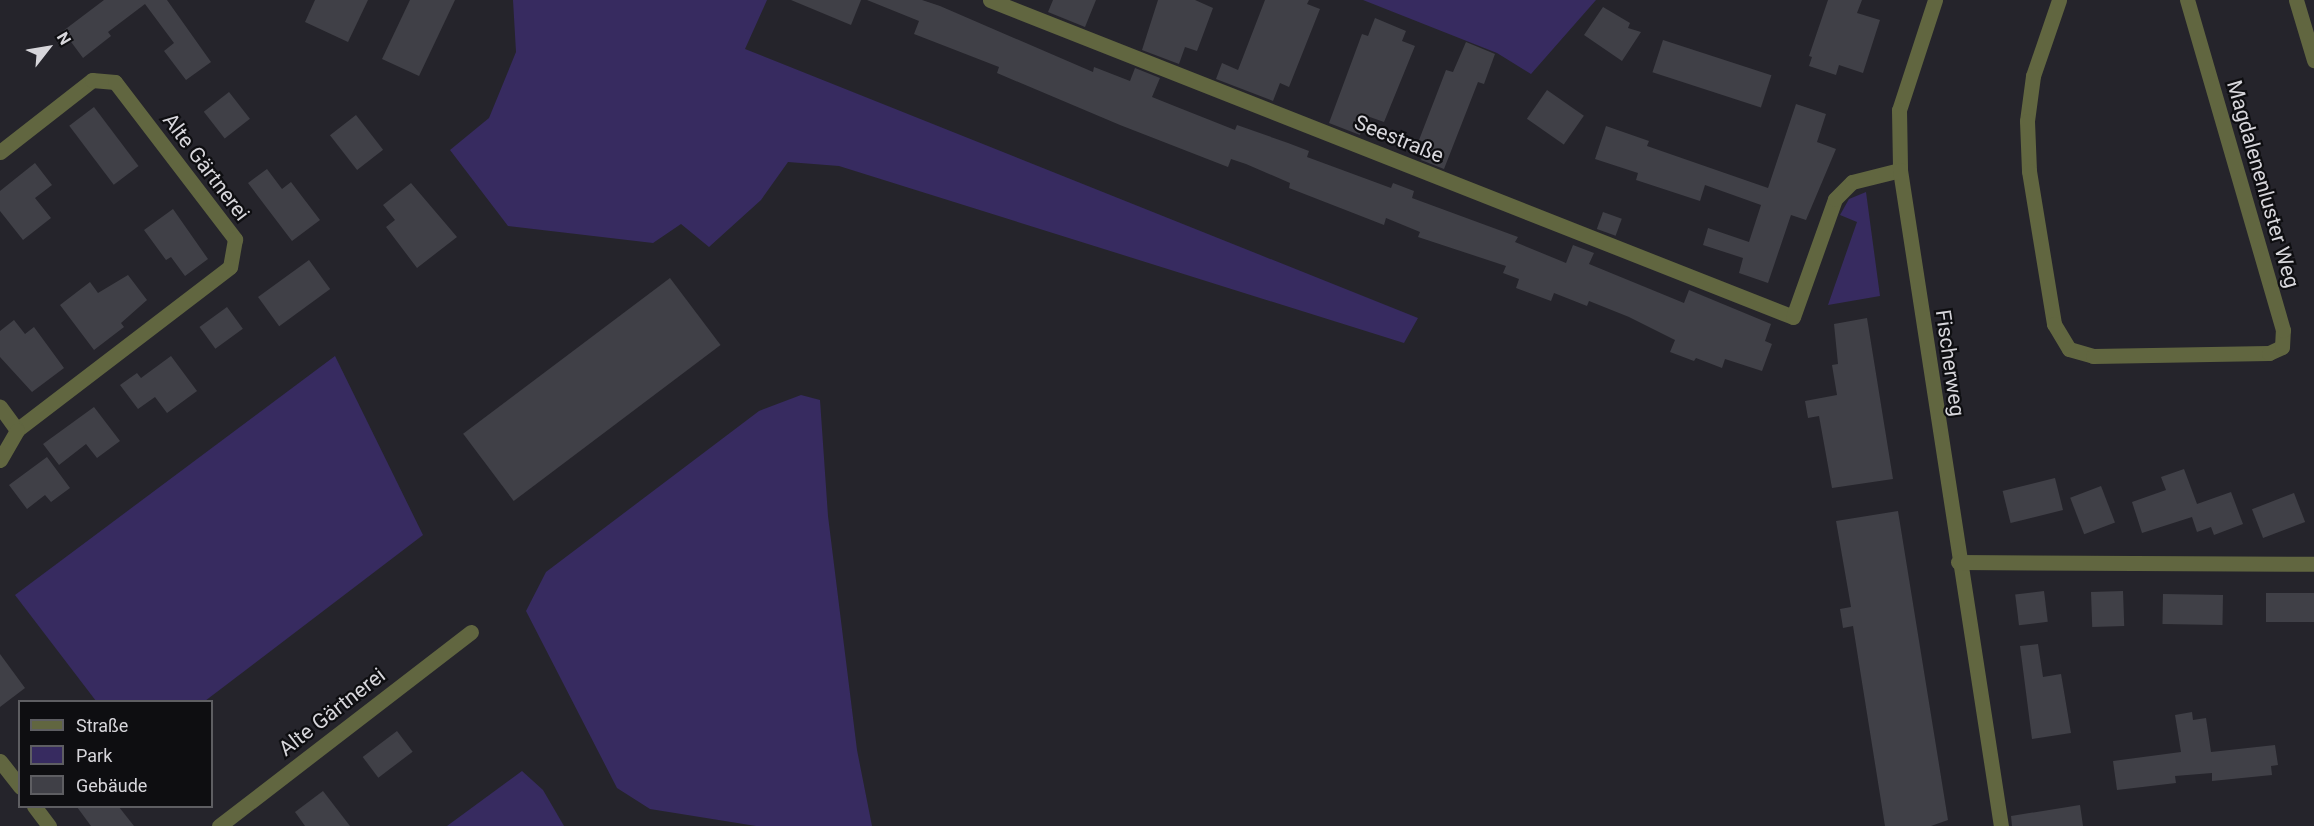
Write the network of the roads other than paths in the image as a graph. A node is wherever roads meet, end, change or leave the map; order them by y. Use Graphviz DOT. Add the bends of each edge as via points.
graph roads {
  1 [pos="990,0"];
  2 [pos="1935,0"];
  3 [pos="2059,0"];
  4 [pos="2187,0"];
  5 [pos="2296,0"];
  6 [pos="2314,60"];
  7 [pos="0,152"];
  8 [pos="1900,170"];
  9 [pos="0,408"];
  10 [pos="17,430"];
  11 [pos="0,460"];
  12 [pos="1958,562"];
  13 [pos="2314,564"];
  14 [pos="471,632"];
  15 [pos="0,761"];
  16 [pos="18,784"];
  17 [pos="35,808"];
  18 [pos="49,826"];
  19 [pos="219,826"];
  20 [pos="2001,826"];
  1 -- 8 [label="street, Seestraße" via="1793,317 1835,199 1852,182"];
  2 -- 8 [label="street, Fischerweg" via="1899,110"];
  3 -- 4 [label="street, Magdalenenluster Weg" via="2033,76 2027,121 2029,171 2054,324 2069,349 2093,356 2270,353 2282,347 2283,330"];
  5 -- 6 [label="street"];
  7 -- 10 [label="street, Alte Gärtnerei" via="92,80 115,81 235,239 230,267"];
  8 -- 12 [label="street, Fischerweg"];
  9 -- 10 [label="street"];
  10 -- 11 [label="street, Alte Gärtnerei"];
  12 -- 13 [label="street"];
  12 -- 20 [label="street, Fischerweg"];
  14 -- 19 [label="street, Alte Gärtnerei"];
  15 -- 16 [label="street"];
  17 -- 18 [label="street"];
}
